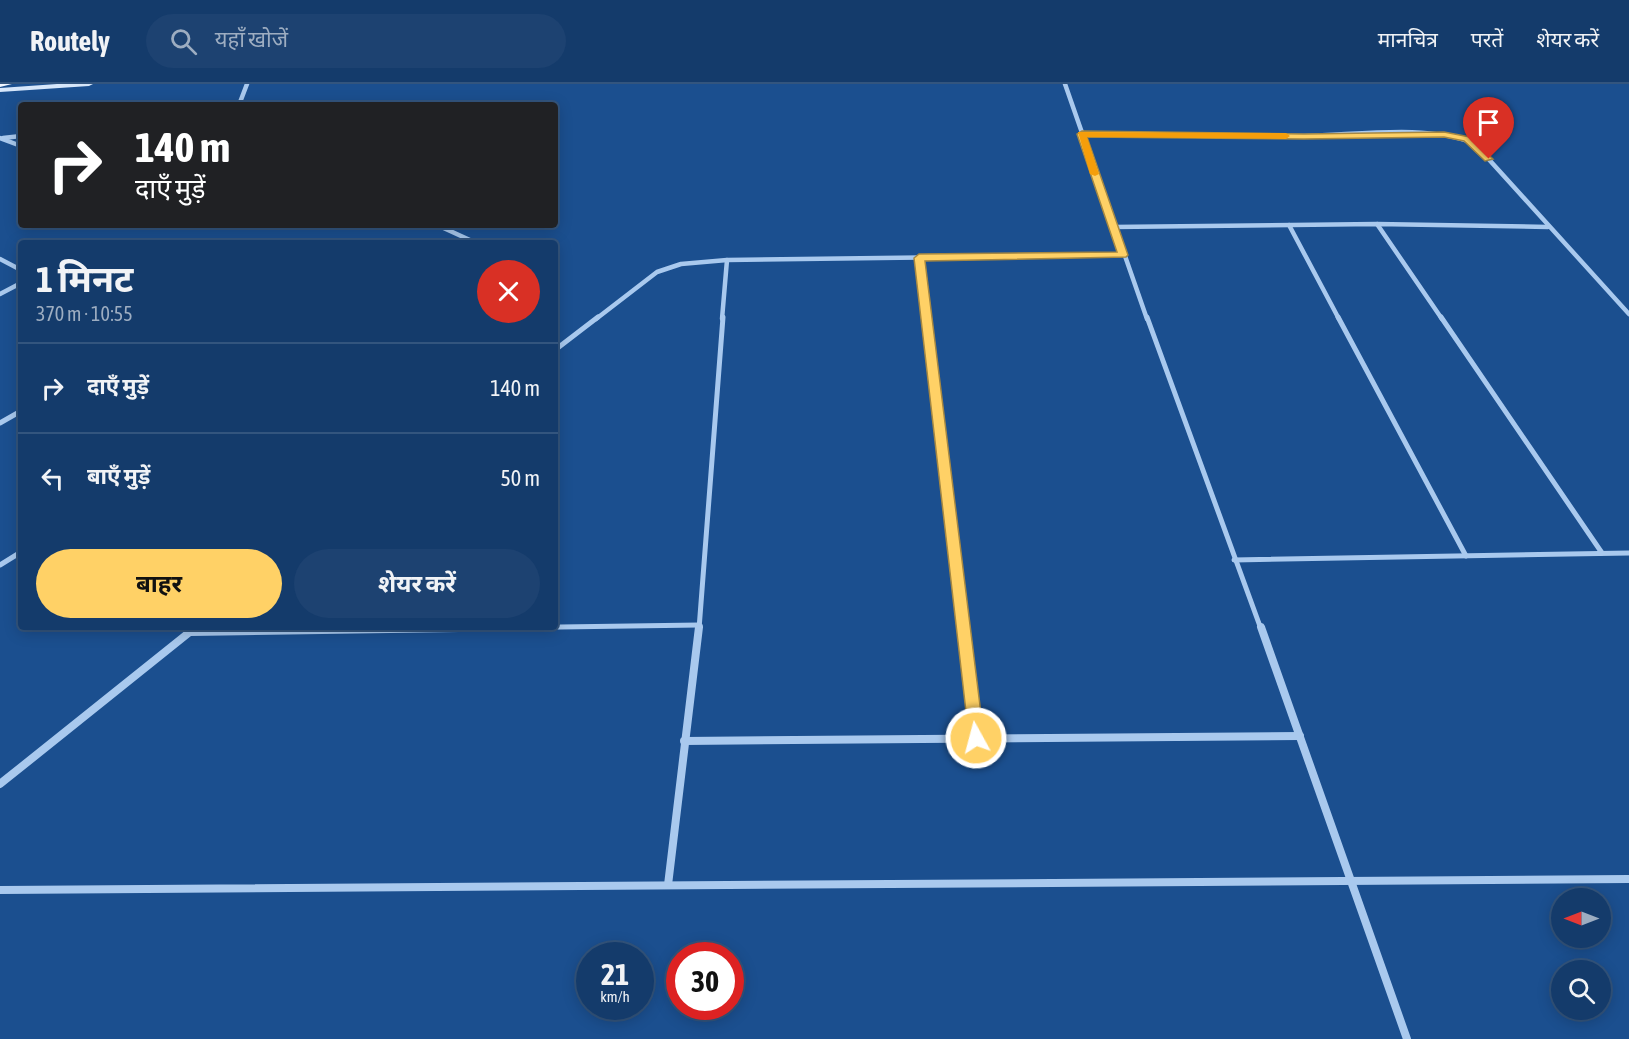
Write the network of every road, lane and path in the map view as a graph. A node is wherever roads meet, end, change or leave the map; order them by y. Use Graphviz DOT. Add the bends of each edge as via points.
graph roads {
  1 [pos="0,84"];
  2 [pos="7,84"];
  3 [pos="89,84"];
  4 [pos="247,84"];
  5 [pos="1065,84"];
  6 [pos="0,90"];
  7 [pos="240,102"];
  8 [pos="1082,134"];
  9 [pos="18,136"];
  10 [pos="1,138"];
  11 [pos="18,145"];
  12 [pos="1289,225"];
  13 [pos="1377,225"];
  14 [pos="1113,227"];
  15 [pos="1548,227"];
  16 [pos="444,228"];
  17 [pos="470,240"];
  18 [pos="1123,255"];
  19 [pos="919,258"];
  20 [pos="0,259"];
  21 [pos="727,260"];
  22 [pos="18,268"];
  23 [pos="18,285"];
  24 [pos="0,294"];
  25 [pos="1629,314"];
  26 [pos="558,348"];
  27 [pos="18,413"];
  28 [pos="0,423"];
  29 [pos="1602,553"];
  30 [pos="1629,553"];
  31 [pos="18,554"];
  32 [pos="1466,556"];
  33 [pos="1234,560"];
  34 [pos="0,565"];
  35 [pos="699,625"];
  36 [pos="558,626"];
  37 [pos="192,630"];
  38 [pos="1300,736"];
  39 [pos="976,738"];
  40 [pos="684,741"];
  41 [pos="0,784"];
  42 [pos="1629,879"];
  43 [pos="1354,881"];
  44 [pos="668,885"];
  45 [pos="0,890"];
  46 [pos="1407,1039"];
  1 -- 2 [label="main road"];
  3 -- 6 [label="street"];
  4 -- 7 [label="street"];
  5 -- 8 [label="street"];
  8 -- 14 [label="street"];
  8 -- 15 [label="street" via="1457,136 1474,143"];
  9 -- 10 [label="street"];
  10 -- 11 [label="street"];
  12 -- 13 [label="street"];
  12 -- 14 [label="street"];
  12 -- 32 [label="street"];
  13 -- 15 [label="street"];
  13 -- 29 [label="street"];
  14 -- 18 [label="street"];
  15 -- 25 [label="street"];
  16 -- 17 [label="street"];
  18 -- 19 [label="street"];
  18 -- 33 [label="street"];
  19 -- 21 [label="street"];
  19 -- 39 [label="street"];
  20 -- 22 [label="street"];
  21 -- 26 [label="street" via="681,264 657,272"];
  21 -- 35 [label="street"];
  23 -- 24 [label="street"];
  27 -- 28 [label="street"];
  29 -- 30 [label="street"];
  29 -- 32 [label="street"];
  31 -- 34 [label="street"];
  32 -- 33 [label="street"];
  33 -- 38 [label="street"];
  35 -- 36 [label="street"];
  35 -- 40 [label="street"];
  37 -- 41 [label="street"];
  38 -- 39 [label="street"];
  38 -- 43 [label="street"];
  39 -- 40 [label="street"];
  40 -- 44 [label="street"];
  42 -- 43 [label="street"];
  43 -- 44 [label="street"];
  43 -- 46 [label="street"];
  44 -- 45 [label="street"];
}
